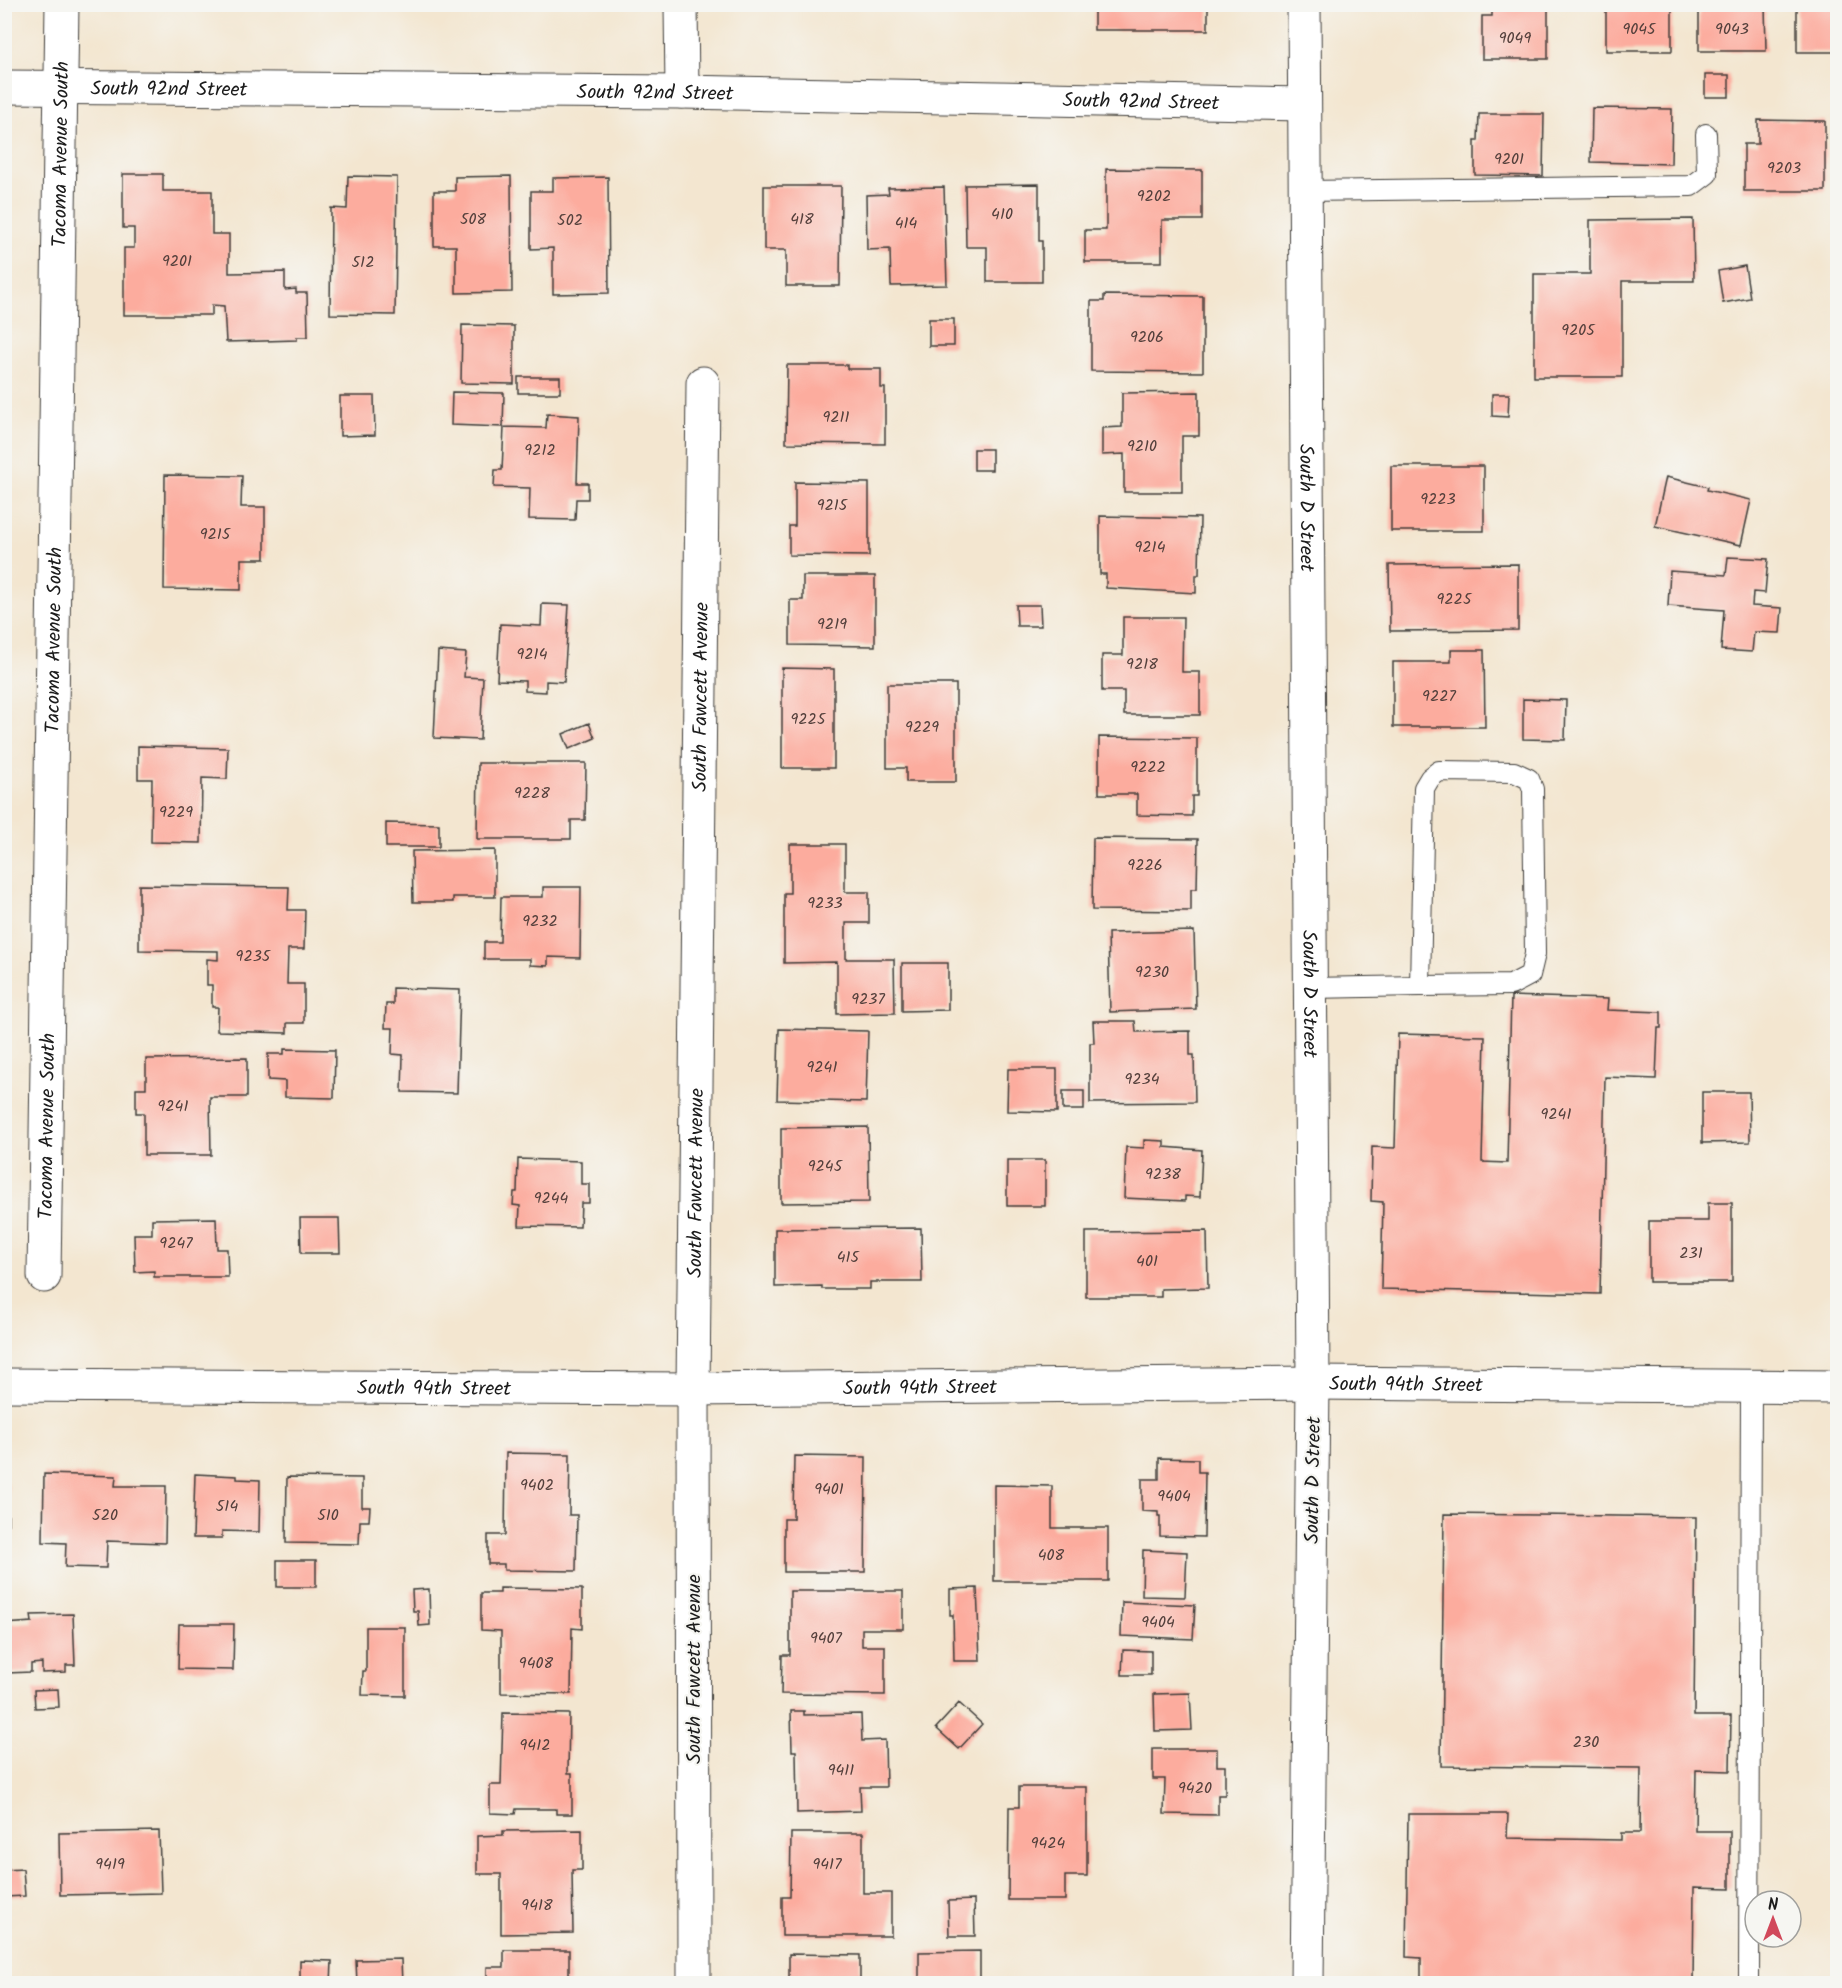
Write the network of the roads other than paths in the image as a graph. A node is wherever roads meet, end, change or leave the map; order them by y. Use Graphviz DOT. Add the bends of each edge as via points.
graph roads {
  1 [pos="62,4"];
  2 [pos="681,4"];
  3 [pos="1304,4"];
  4 [pos="4,87"];
  5 [pos="61,88"];
  6 [pos="682,93"];
  7 [pos="1304,105"];
  8 [pos="1706,134"];
  9 [pos="1304,191"];
  10 [pos="703,383"];
  11 [pos="1420,986"];
  12 [pos="1310,988"];
  13 [pos="44,1276"];
  14 [pos="1313,1383"];
  15 [pos="4,1385"];
  16 [pos="1751,1386"];
  17 [pos="1838,1386"];
  18 [pos="693,1389"];
  19 [pos="694,1983"];
  20 [pos="1307,1983"];
  21 [pos="1749,1983"];
  1 -- 5 [label="street, Tacoma Avenue South"];
  2 -- 6 [label="street"];
  3 -- 7 [label="street, South D Street"];
  4 -- 5 [label="street, South 92nd Street"];
  5 -- 6 [label="street, South 92nd Street"];
  5 -- 13 [label="street, Tacoma Avenue South"];
  6 -- 7 [label="street, South 92nd Street"];
  7 -- 9 [label="street, South D Street"];
  8 -- 9 [label="lane" via="1707,174 1691,186"];
  9 -- 12 [label="street, South D Street"];
  10 -- 18 [label="street, South Fawcett Avenue"];
  11 -- 11 [label="lane" via="1424,788 1439,771 1514,772 1528,779 1533,789 1535,954 1530,975 1511,985"];
  11 -- 12 [label="lane"];
  12 -- 14 [label="street, South D Street"];
  14 -- 16 [label="street, South 94th Street"];
  14 -- 18 [label="street, South 94th Street"];
  14 -- 20 [label="street, South D Street"];
  15 -- 18 [label="street, South 94th Street"];
  16 -- 17 [label="street, South 94th Street"];
  16 -- 21 [label="lane"];
  18 -- 19 [label="street, South Fawcett Avenue"];
}
